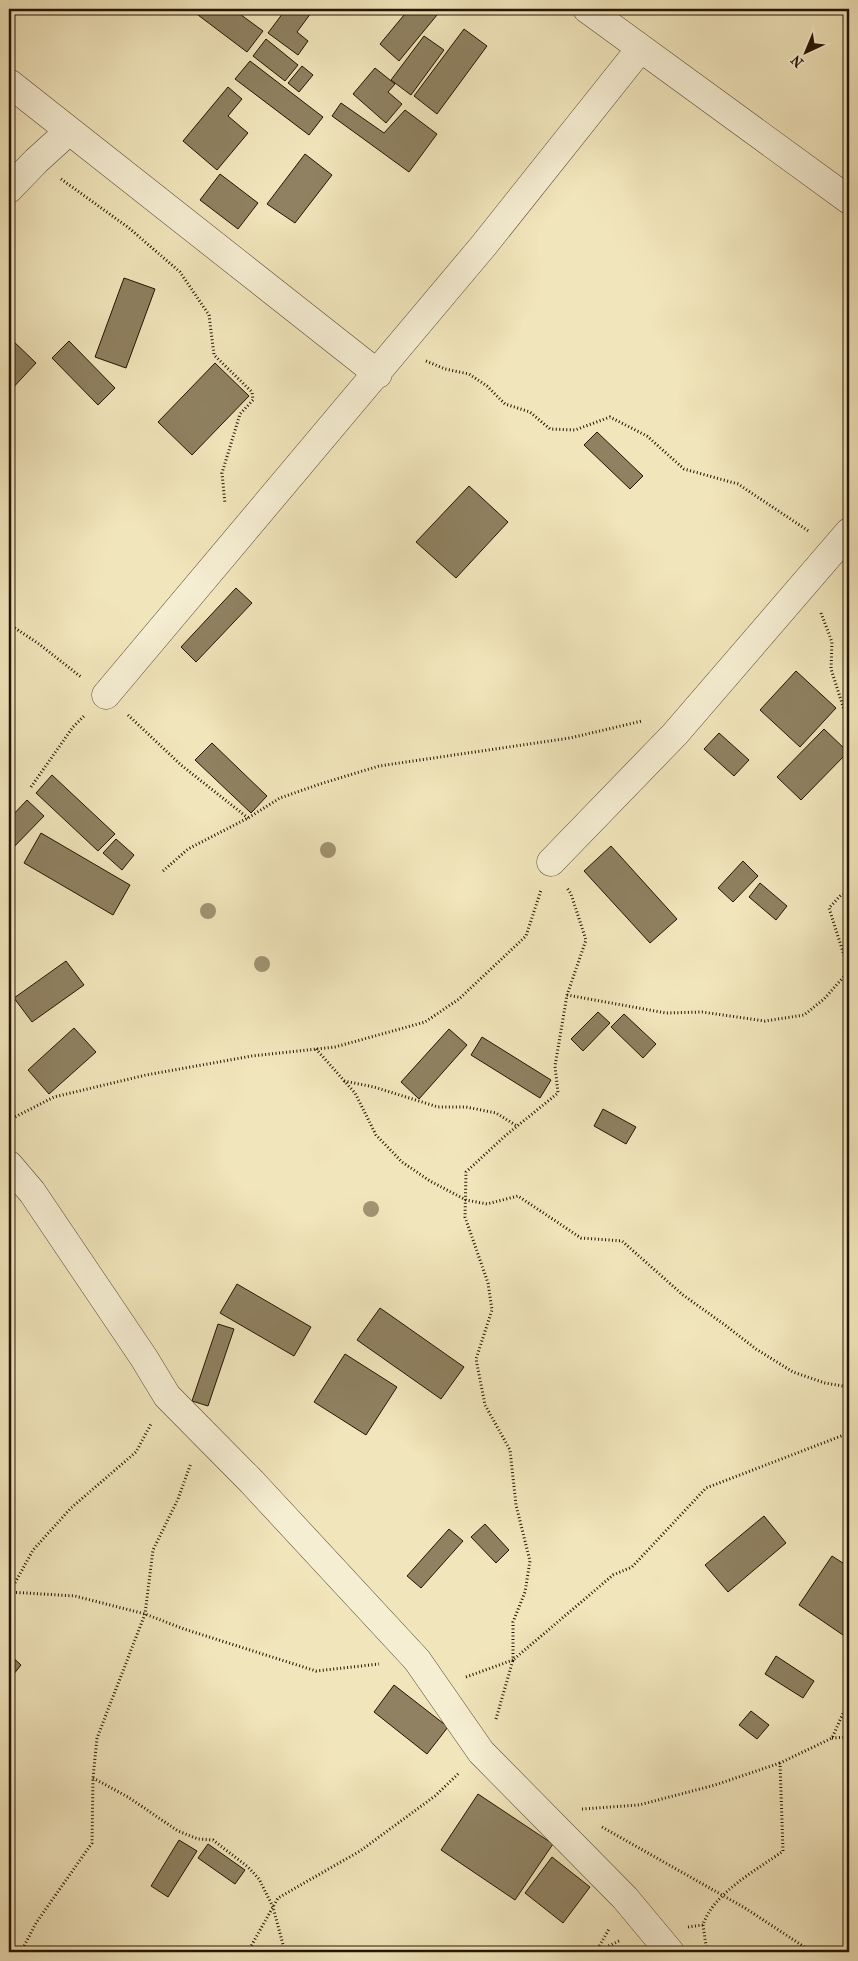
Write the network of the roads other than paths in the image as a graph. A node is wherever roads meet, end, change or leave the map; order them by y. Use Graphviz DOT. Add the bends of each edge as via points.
graph roads {
  1 [pos="587,9"];
  2 [pos="640,49"];
  3 [pos="9,84"];
  4 [pos="69,131"];
  5 [pos="9,189"];
  6 [pos="849,200"];
  7 [pos="378,374"];
  8 [pos="843,540"];
  9 [pos="106,695"];
  10 [pos="551,862"];
  11 [pos="9,1165"];
  12 [pos="670,1952"];
  1 -- 2 [label="street"];
  2 -- 6 [label="street"];
  2 -- 7 [label="street"];
  3 -- 4 [label="street"];
  4 -- 5 [label="street"];
  4 -- 7 [label="street"];
  7 -- 9 [label="street"];
  8 -- 10 [label="street" via="675,734"];
  11 -- 12 [label="street" via="32,1192 167,1396 252,1482 417,1660 479,1749 625,1898"];
}
